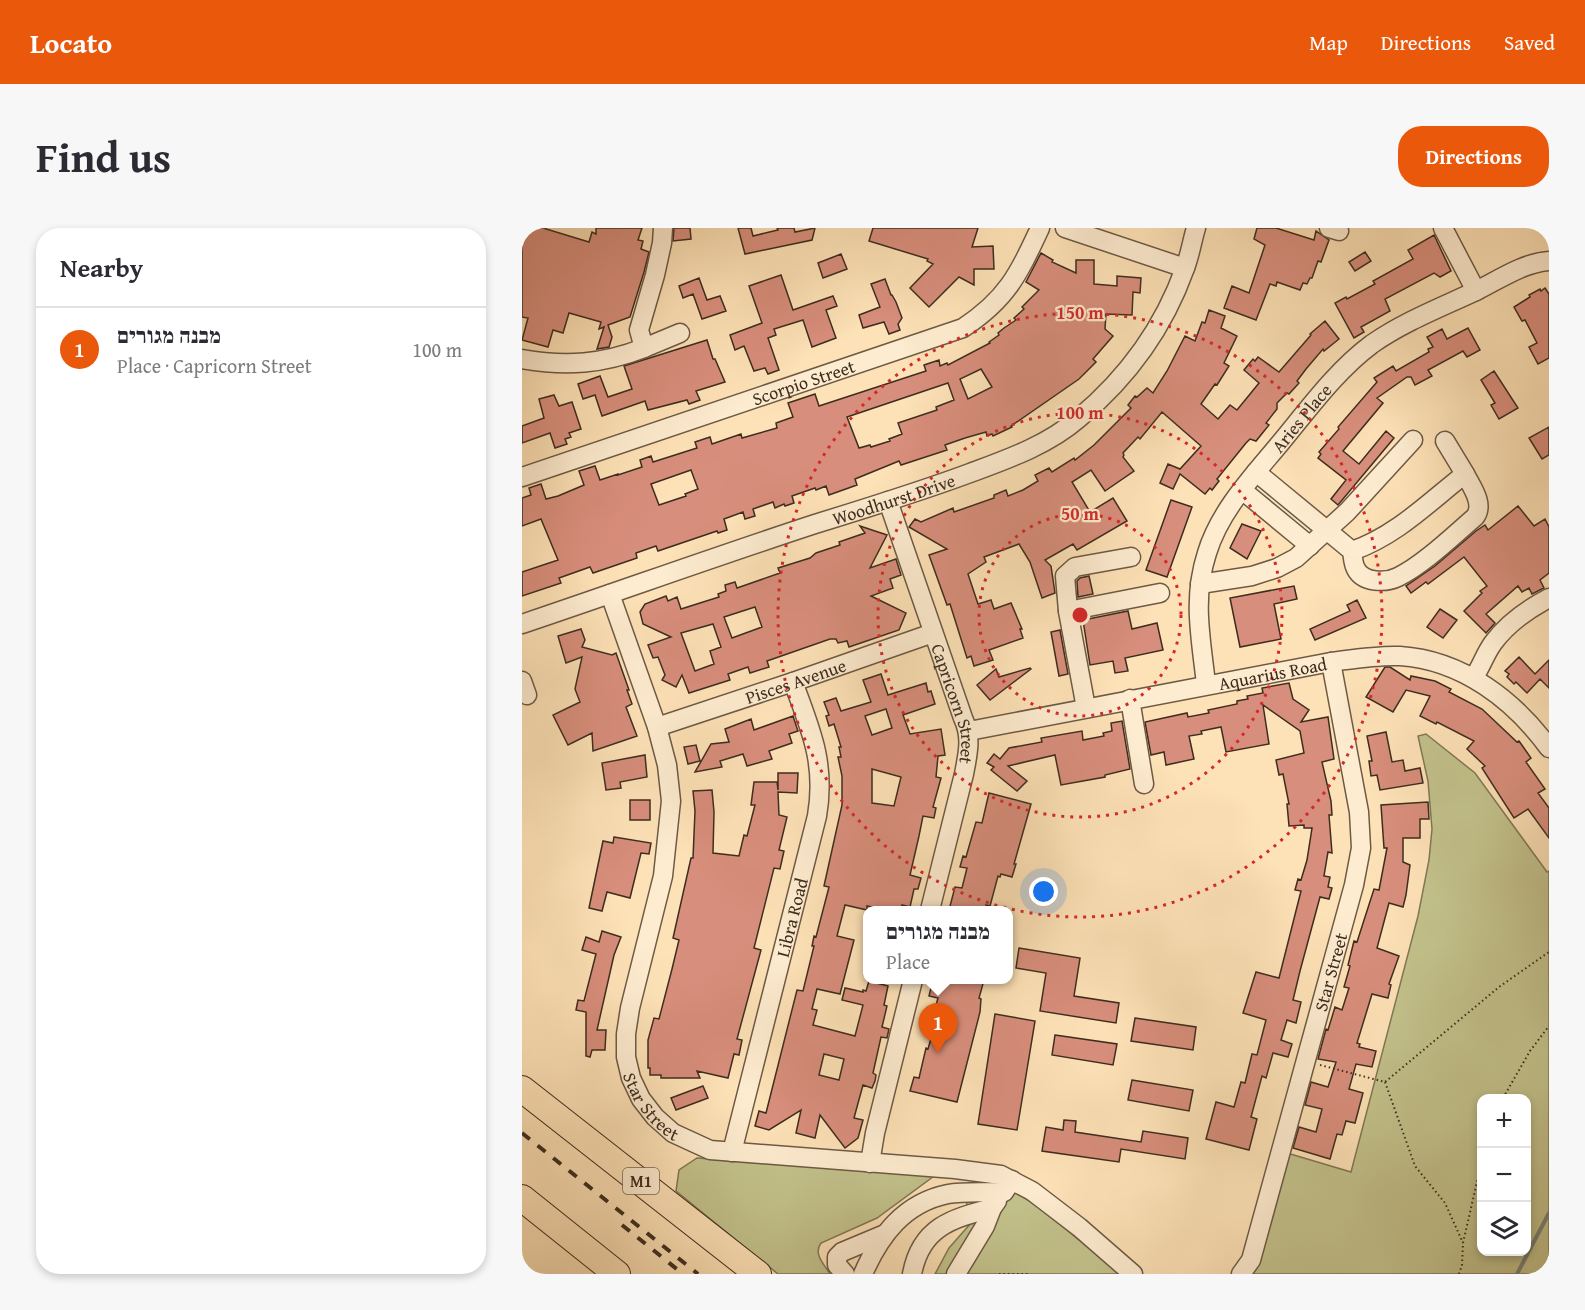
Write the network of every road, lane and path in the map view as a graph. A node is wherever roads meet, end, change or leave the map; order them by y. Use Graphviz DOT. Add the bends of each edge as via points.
graph roads {
  1 [pos="663,228"];
  2 [pos="1040,228"];
  3 [pos="1065,228"];
  4 [pos="1196,228"];
  5 [pos="1443,228"];
  6 [pos="1549,261"];
  7 [pos="1185,268"];
  8 [pos="1476,291"];
  9 [pos="680,333"];
  10 [pos="644,348"];
  11 [pos="522,360"];
  12 [pos="1413,440"];
  13 [pos="1445,441"];
  14 [pos="1256,472"];
  15 [pos="1465,474"];
  16 [pos="522,477"];
  17 [pos="1242,490"];
  18 [pos="888,501"];
  19 [pos="1326,530"];
  20 [pos="1310,546"];
  21 [pos="1352,551"];
  22 [pos="1131,557"];
  23 [pos="1200,584"];
  24 [pos="1161,593"];
  25 [pos="610,594"];
  26 [pos="1549,598"];
  27 [pos="1068,611"];
  28 [pos="522,624"];
  29 [pos="933,633"];
  30 [pos="1331,662"];
  31 [pos="1474,677"];
  32 [pos="793,682"];
  33 [pos="1206,684"];
  34 [pos="1130,699"];
  35 [pos="1086,708"];
  36 [pos="657,727"];
  37 [pos="969,730"];
  38 [pos="1549,748"];
  39 [pos="1144,783"];
  40 [pos="931,906"];
  41 [pos="1549,952"];
  42 [pos="913,984"];
  43 [pos="1549,1026"];
  44 [pos="1305,1061"];
  45 [pos="1385,1082"];
  46 [pos="522,1089"];
  47 [pos="1505,1094"];
  48 [pos="732,1152"];
  49 [pos="870,1163"];
  50 [pos="1477,1182"];
  51 [pos="1008,1186"];
  52 [pos="522,1198"];
  53 [pos="992,1208"];
  54 [pos="885,1234"];
  55 [pos="1463,1243"];
  56 [pos="616,1274"];
  57 [pos="758,1274"];
  58 [pos="845,1274"];
  59 [pos="863,1274"];
  60 [pos="912,1274"];
  61 [pos="956,1274"];
  62 [pos="999,1274"];
  63 [pos="1030,1274"];
  64 [pos="1133,1274"];
  65 [pos="1241,1274"];
  66 [pos="1459,1274"];
  1 -- 10 [label="street" via="656,275 639,330"];
  2 -- 16 [label="street, Scorpio Street" via="1004,295 963,328"];
  3 -- 7 [label="street"];
  4 -- 7 [label="street, Woodhurst Drive"];
  5 -- 8 [label="street"];
  6 -- 8 [label="street, Aries Place" via="1522,268"];
  7 -- 18 [label="street, Woodhurst Drive" via="1141,353 1078,420 1013,457"];
  8 -- 14 [label="street, Aries Place" via="1401,326 1352,360"];
  9 -- 10 [label="street"];
  10 -- 11 [label="street" via="600,362"];
  12 -- 19 [label="street"];
  13 -- 15 [label="street"];
  14 -- 17 [label="street, Aries Place"];
  14 -- 19 [label="street"];
  15 -- 21 [label="street" via="1393,531"];
  15 -- 21 [label="street" via="1479,512 1415,566 1397,578 1369,580 1355,569"];
  17 -- 20 [label="street"];
  17 -- 23 [label="street, Aries Place" via="1212,537"];
  18 -- 25 [label="street, Woodhurst Drive"];
  18 -- 29 [label="street, Capricorn Street"];
  19 -- 20 [label="street"];
  19 -- 21 [label="street"];
  20 -- 23 [label="street" via="1277,568"];
  22 -- 27 [label="street" via="1075,567 1069,572 1065,576"];
  23 -- 33 [label="street, Aries Place" via="1198,632"];
  24 -- 27 [label="street"];
  25 -- 28 [label="street, Woodhurst Drive"];
  25 -- 36 [label="street, Star Street"];
  26 -- 31 [label="street" via="1508,626"];
  27 -- 35 [label="street"];
  29 -- 32 [label="street, Pisces Avenue"];
  29 -- 37 [label="street, Capricorn Street"];
  30 -- 31 [label="street, Aquarius Road" via="1401,656 1433,662"];
  30 -- 33 [label="street, Aquarius Road"];
  30 -- 44 [label="street, Star Street" via="1358,803 1361,848"];
  31 -- 38 [label="street, Aquarius Road" via="1513,708"];
  32 -- 36 [label="street, Pisces Avenue"];
  32 -- 48 [label="street, Libra Road" via="816,746 821,795"];
  33 -- 34 [label="street, Aquarius Road"];
  34 -- 35 [label="street, Aquarius Road"];
  34 -- 39 [label="street"];
  35 -- 37 [label="street, Aquarius Road"];
  36 -- 48 [label="street, Star Street" via="671,801 668,838 663,876 630,1008 626,1057 641,1099 655,1117 673,1133 710,1150"];
  37 -- 40 [label="street, Capricorn Street" via="964,774"];
  41 -- 45 [label="path" via="1499,987"];
  42 -- 49 [label="street"];
  43 -- 47 [label="path"];
  44 -- 45 [label="path"];
  44 -- 65 [label="street, Star Street" via="1251,1260"];
  45 -- 55 [label="path" via="1415,1166 1445,1203"];
  46 -- 57 [label="highway, M1"];
  48 -- 49 [label="street, Star Street"];
  49 -- 51 [label="street, Star Street" via="990,1173"];
  50 -- 55 [label="path"];
  51 -- 53 [label="street"];
  51 -- 54 [label="street" via="926,1201 905,1213"];
  51 -- 64 [label="street, Star Street" via="1032,1191"];
  52 -- 56 [label="highway"];
  53 -- 60 [label="street" via="956,1217 934,1230 918,1252"];
  53 -- 61 [label="street"];
  54 -- 58 [label="street" via="842,1252 837,1265"];
  54 -- 59 [label="street"];
  55 -- 66 [label="path"];
  62 -- 63 [label="path"];
}
